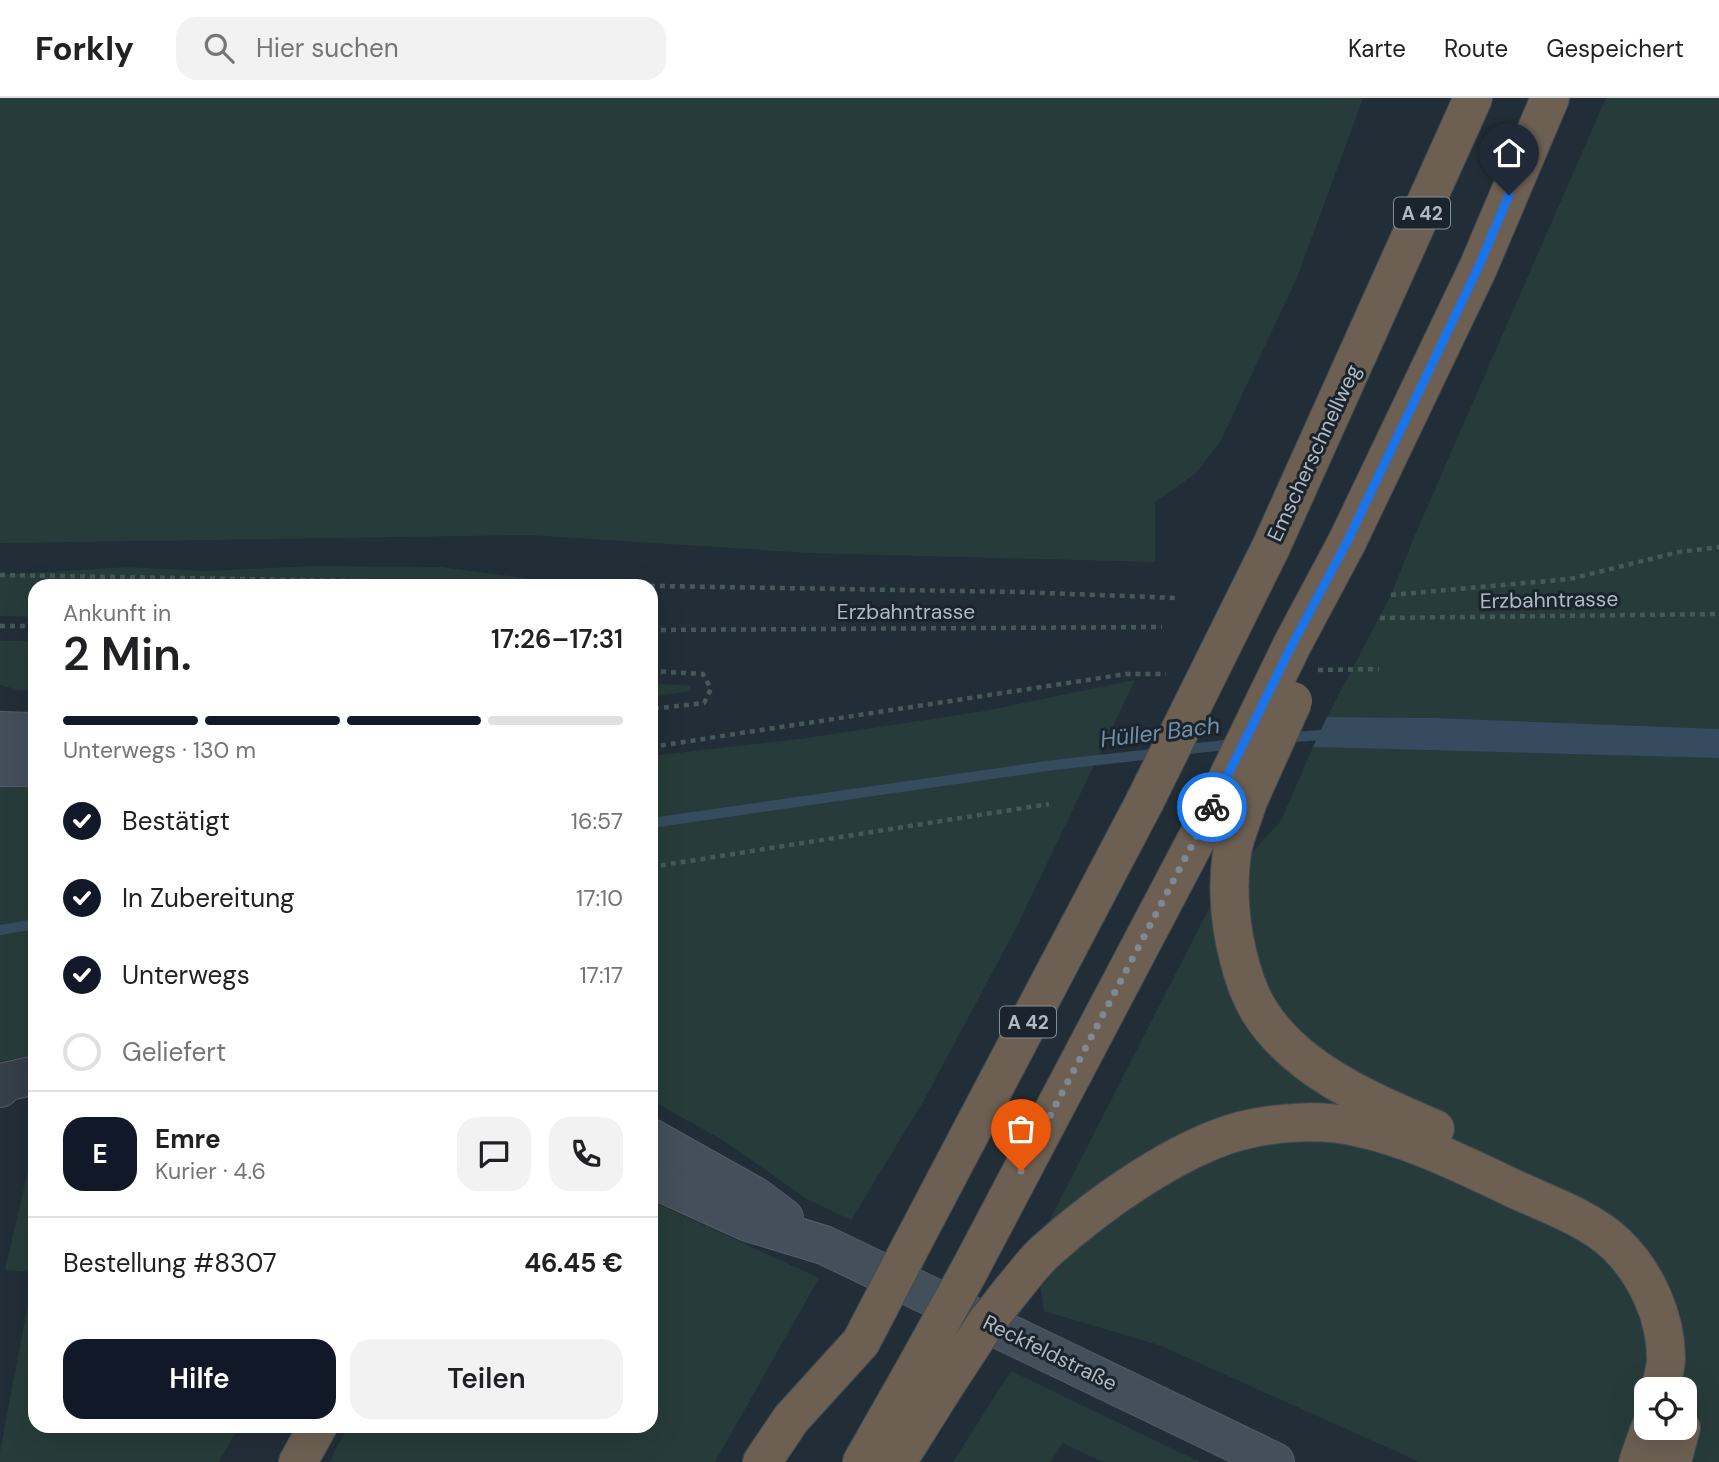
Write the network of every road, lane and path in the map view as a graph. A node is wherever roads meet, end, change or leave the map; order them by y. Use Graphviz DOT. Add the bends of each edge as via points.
graph roads {
  1 [pos="1473,98"];
  2 [pos="1550,98"];
  3 [pos="1719,547"];
  4 [pos="0,575"];
  5 [pos="240,579"];
  6 [pos="658,586"];
  7 [pos="1391,595"];
  8 [pos="1176,598"];
  9 [pos="1719,614"];
  10 [pos="1380,618"];
  11 [pos="0,626"];
  12 [pos="28,626"];
  13 [pos="1162,627"];
  14 [pos="658,630"];
  15 [pos="1302,658"];
  16 [pos="1379,669"];
  17 [pos="658,671"];
  18 [pos="1179,673"];
  19 [pos="658,708"];
  20 [pos="0,730"];
  21 [pos="28,732"];
  22 [pos="658,746"];
  23 [pos="0,767"];
  24 [pos="28,767"];
  25 [pos="1231,802"];
  26 [pos="1049,804"];
  27 [pos="658,866"];
  28 [pos="28,1077"];
  29 [pos="0,1088"];
  30 [pos="658,1142"];
  31 [pos="658,1181"];
  32 [pos="824,1245"];
  33 [pos="860,1342"];
  34 [pos="932,1374"];
  35 [pos="1663,1377"];
  36 [pos="1688,1377"];
  37 [pos="288,1433"];
  38 [pos="314,1433"];
  39 [pos="1646,1440"];
  40 [pos="1678,1440"];
  41 [pos="272,1462"];
  42 [pos="298,1462"];
  43 [pos="762,1462"];
  44 [pos="789,1462"];
  45 [pos="862,1462"];
  46 [pos="897,1462"];
  47 [pos="1275,1462"];
  48 [pos="1638,1462"];
  49 [pos="1672,1462"];
  1 -- 33 [label="highway, Emscherschnellweg / A 42, bridge" via="1271,547 1144,803"];
  2 -- 15 [label="highway, bridge" via="1478,268 1347,542"];
  3 -- 7 [label="path" via="1679,552 1570,579"];
  4 -- 5 [label="path"];
  6 -- 8 [label="path"];
  9 -- 10 [label="path, Erzbahntrasse"];
  11 -- 12 [label="path"];
  13 -- 14 [label="path, Erzbahntrasse"];
  15 -- 16 [label="path"];
  15 -- 25 [label="highway, bridge" via="1302,681"];
  17 -- 19 [label="path" via="703,674 711,689 704,703"];
  18 -- 22 [label="path" via="1126,674"];
  20 -- 21 [label="street"];
  23 -- 24 [label="street"];
  25 -- 34 [label="highway, A 42, bridge" via="970,1269"];
  25 -- 36 [label="highway" via="1229,909 1239,965 1259,1012 1282,1040 1322,1072 1381,1106 1583,1194 1649,1243 1669,1275 1687,1320"];
  26 -- 27 [label="path"];
  28 -- 29 [label="street" via="5,1082"];
  30 -- 32 [label="street, Reckfeldstraße" via="756,1197"];
  31 -- 32 [label="street, Reckfeldstraße" via="748,1222"];
  32 -- 47 [label="street, Reckfeldstraße"];
  33 -- 43 [label="highway" via="791,1419"];
  33 -- 44 [label="highway, A 42"];
  34 -- 35 [label="highway, bridge" via="986,1323 1045,1251 1111,1198 1184,1154 1240,1131 1298,1122 1355,1126 1404,1142 1576,1217 1616,1244 1646,1282 1662,1323"];
  34 -- 45 [label="highway, A 42"];
  34 -- 46 [label="highway"];
  37 -- 41 [label="highway"];
  38 -- 42 [label="highway"];
  39 -- 48 [label="highway"];
  40 -- 49 [label="highway"];
}
